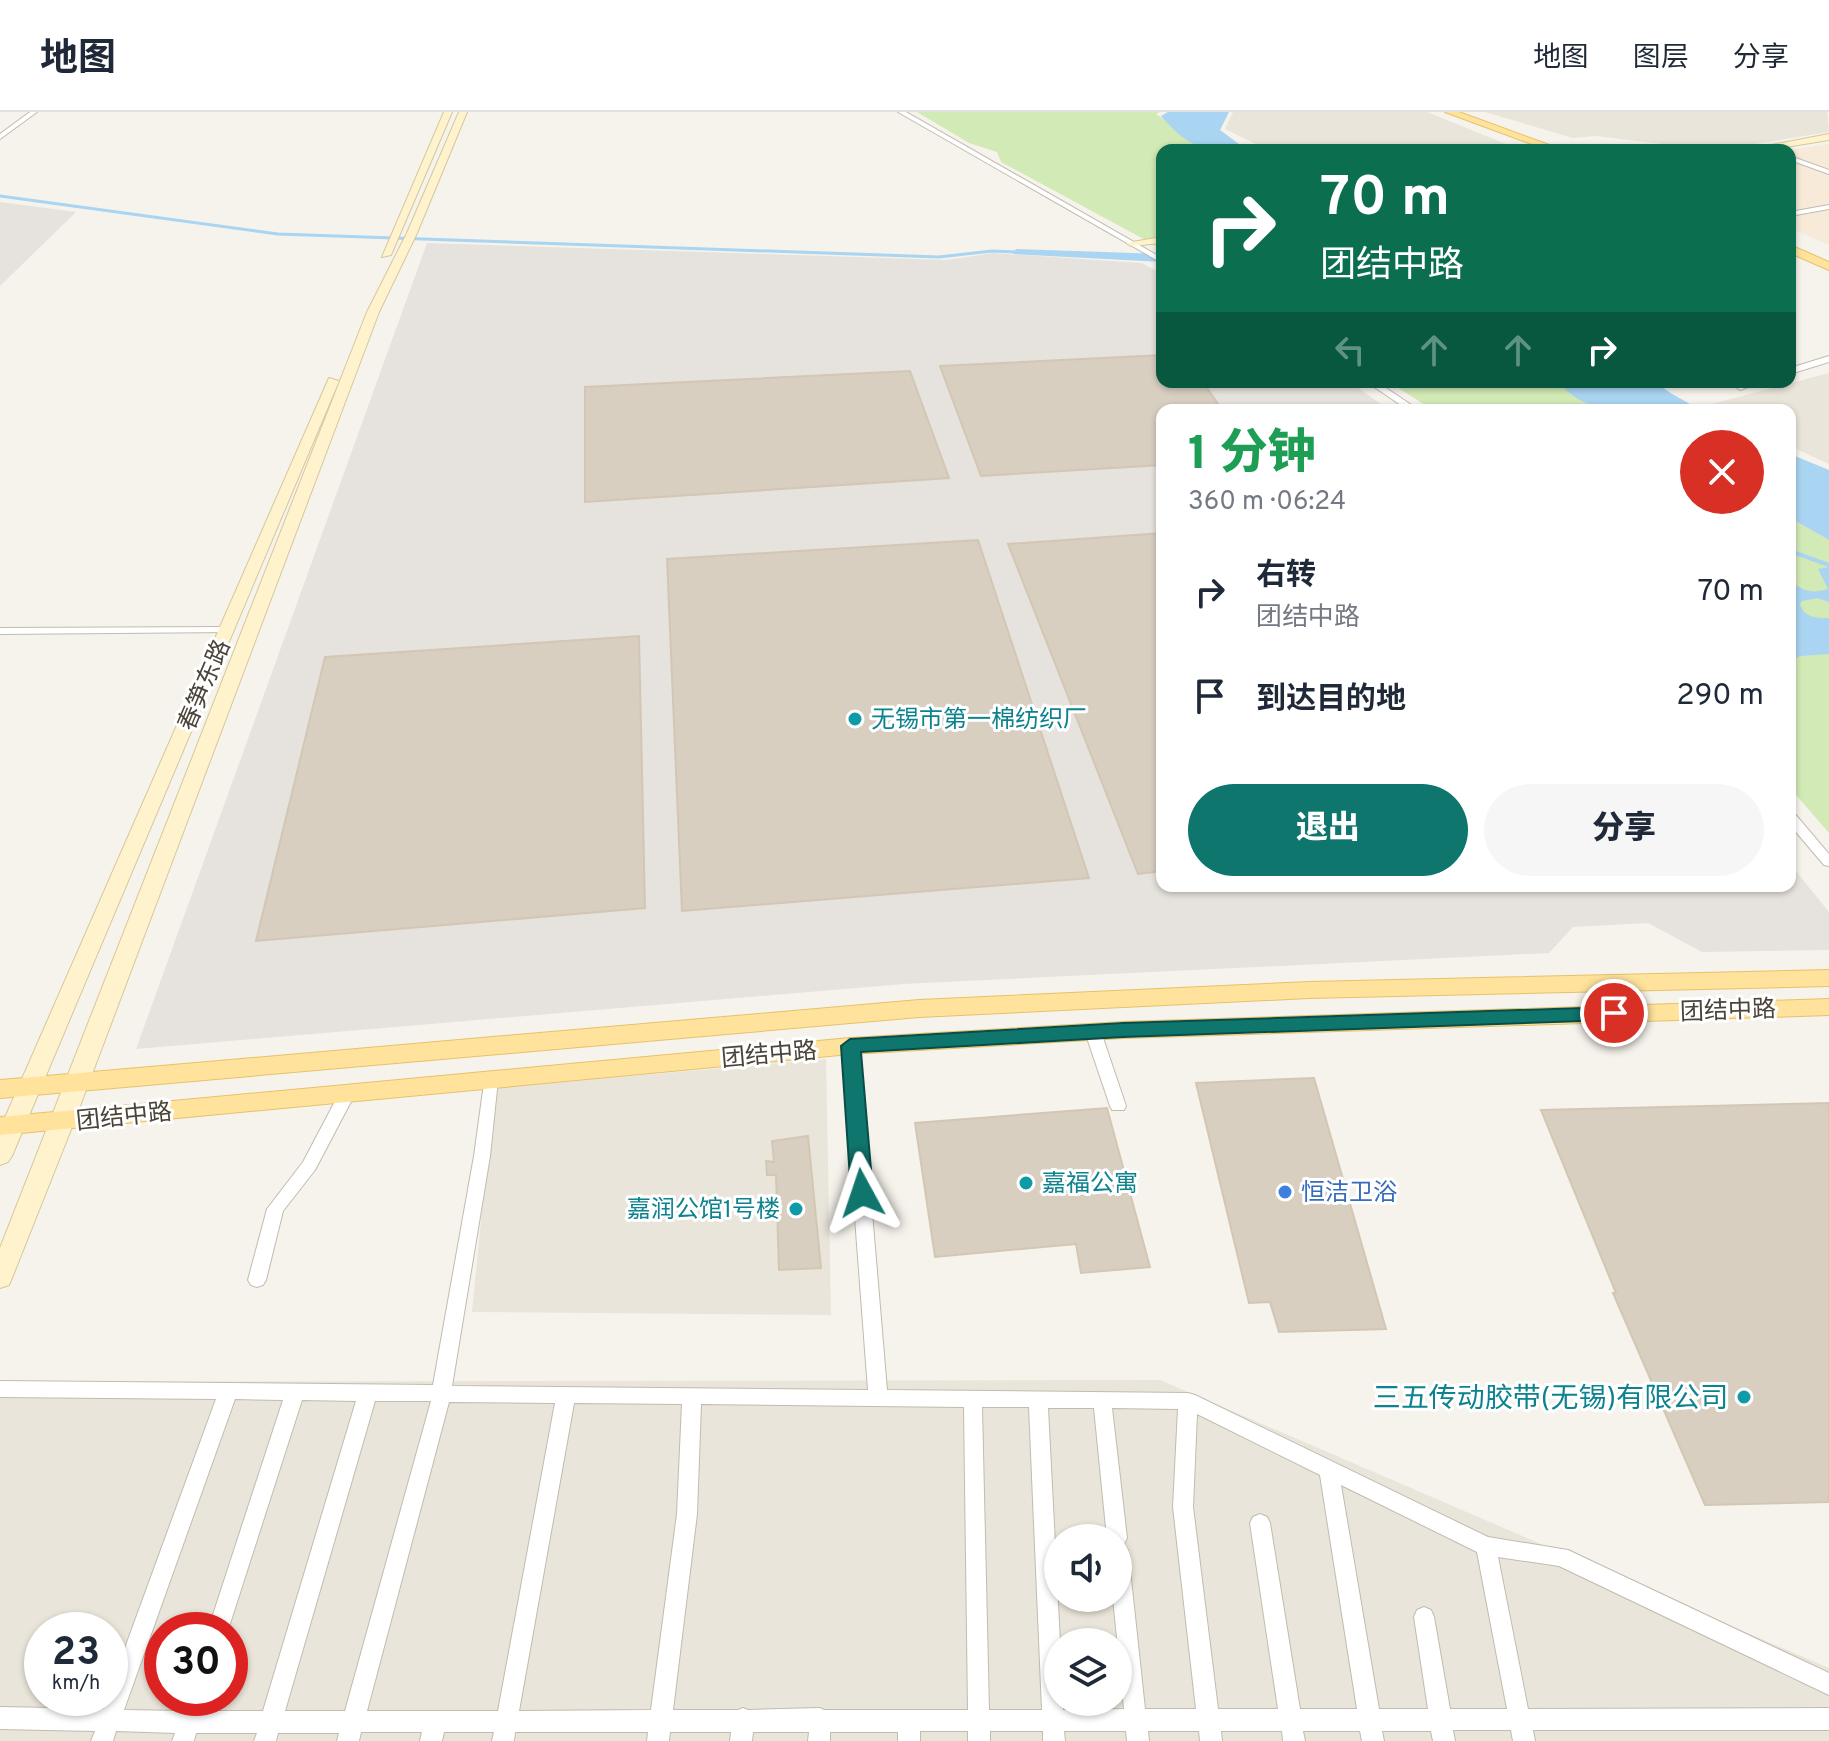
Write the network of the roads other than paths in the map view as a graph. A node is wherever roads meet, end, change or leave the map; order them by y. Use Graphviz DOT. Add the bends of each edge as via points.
graph roads {
  1 [pos="34,112"];
  2 [pos="448,112"];
  3 [pos="463,112"];
  4 [pos="901,112"];
  5 [pos="1450,112"];
  6 [pos="1469,112"];
  7 [pos="0,137"];
  8 [pos="1829,137"];
  9 [pos="1541,144"];
  10 [pos="1558,144"];
  11 [pos="1792,144"];
  12 [pos="1796,160"];
  13 [pos="1829,172"];
  14 [pos="1829,207"];
  15 [pos="1796,213"];
  16 [pos="401,238"];
  17 [pos="1156,241"];
  18 [pos="1131,243"];
  19 [pos="1796,245"];
  20 [pos="1796,252"];
  21 [pos="1156,258"];
  22 [pos="1829,259"];
  23 [pos="1829,266"];
  24 [pos="1829,359"];
  25 [pos="1796,369"];
  26 [pos="1380,388"];
  27 [pos="1405,404"];
  28 [pos="227,630"];
  29 [pos="0,631"];
  30 [pos="1796,824"];
  31 [pos="1829,862"];
  32 [pos="1829,978"];
  33 [pos="1829,1007"];
  34 [pos="1093,1032"];
  35 [pos="850,1046"];
  36 [pos="490,1080"];
  37 [pos="78,1083"];
  38 [pos="32,1087"];
  39 [pos="0,1089"];
  40 [pos="347,1094"];
  41 [pos="1118,1106"];
  42 [pos="63,1122"];
  43 [pos="6,1126"];
  44 [pos="0,1156"];
  45 [pos="0,1278"];
  46 [pos="257,1280"];
  47 [pos="0,1389"];
  48 [pos="228,1392"];
  49 [pos="295,1392"];
  50 [pos="368,1393"];
  51 [pos="440,1394"];
  52 [pos="566,1395"];
  53 [pos="692,1396"];
  54 [pos="878,1398"];
  55 [pos="973,1399"];
  56 [pos="1038,1400"];
  57 [pos="1102,1400"];
  58 [pos="1188,1401"];
  59 [pos="1329,1470"];
  60 [pos="1260,1523"];
  61 [pos="1115,1524"];
  62 [pos="1486,1546"];
  63 [pos="224,1612"];
  64 [pos="1124,1612"];
  65 [pos="1424,1617"];
  66 [pos="1829,1684"];
  67 [pos="0,1718"];
  68 [pos="110,1718"];
  69 [pos="1518,1719"];
  70 [pos="1829,1719"];
  71 [pos="434,1730"];
  72 [pos="505,1730"];
  73 [pos="659,1730"];
  74 [pos="742,1730"];
  75 [pos="820,1730"];
  76 [pos="909,1730"];
  77 [pos="978,1730"];
  78 [pos="1054,1730"];
  79 [pos="1137,1730"];
  80 [pos="1210,1730"];
  81 [pos="1292,1730"];
  82 [pos="1371,1730"];
  83 [pos="1442,1730"];
  84 [pos="186,1731"];
  85 [pos="267,1731"];
  86 [pos="351,1731"];
  87 [pos="102,1741"];
  88 [pos="1524,1741"];
  1 -- 7 [label="street"];
  2 -- 16 [label="main road, 春笋东路"];
  3 -- 16 [label="main road, 春笋东路"];
  4 -- 18 [label="street"];
  5 -- 9 [label="main road"];
  6 -- 10 [label="main road"];
  8 -- 11 [label="main road"];
  12 -- 13 [label="street"];
  14 -- 15 [label="street"];
  16 -- 28 [label="main road, 春笋东路"];
  16 -- 37 [label="main road, 春笋东路"];
  17 -- 18 [label="main road"];
  18 -- 21 [label="street"];
  19 -- 22 [label="main road"];
  20 -- 23 [label="main road"];
  24 -- 25 [label="street"];
  26 -- 27 [label="street"];
  28 -- 29 [label="street"];
  28 -- 38 [label="main road, 春笋东路"];
  30 -- 31 [label="street"];
  32 -- 37 [label="main road, 团结中路" via="1142,996 792,1018"];
  33 -- 34 [label="main road, 团结中路"];
  34 -- 35 [label="main road, 团结中路"];
  34 -- 41 [label="street"];
  35 -- 36 [label="main road, 团结中路"];
  35 -- 54 [label="street"];
  36 -- 40 [label="main road, 团结中路"];
  36 -- 51 [label="street" via="482,1156"];
  37 -- 38 [label="main road, 团结中路"];
  37 -- 42 [label="main road, 春笋东路"];
  38 -- 39 [label="main road, 团结中路"];
  38 -- 43 [label="main road, 春笋东路"];
  40 -- 42 [label="main road, 团结中路"];
  40 -- 46 [label="street" via="309,1166 275,1209"];
  42 -- 43 [label="main road, 团结中路"];
  42 -- 45 [label="main road, 春笋东路"];
  43 -- 44 [label="main road, 春笋东路"];
  47 -- 48 [label="street"];
  48 -- 49 [label="street"];
  48 -- 68 [label="street"];
  49 -- 50 [label="street"];
  49 -- 63 [label="street"];
  50 -- 51 [label="street"];
  50 -- 85 [label="street"];
  51 -- 52 [label="street"];
  51 -- 86 [label="street"];
  52 -- 53 [label="street"];
  52 -- 72 [label="street"];
  53 -- 54 [label="street"];
  53 -- 73 [label="street" via="687,1514"];
  54 -- 55 [label="street"];
  55 -- 56 [label="street"];
  55 -- 77 [label="street"];
  56 -- 57 [label="street"];
  56 -- 78 [label="street"];
  57 -- 58 [label="street"];
  57 -- 61 [label="street"];
  58 -- 59 [label="street"];
  58 -- 80 [label="street" via="1183,1507"];
  59 -- 62 [label="street"];
  59 -- 82 [label="street"];
  60 -- 81 [label="street"];
  62 -- 66 [label="street" via="1561,1557"];
  62 -- 69 [label="street"];
  64 -- 79 [label="street"];
  65 -- 83 [label="street"];
  67 -- 68 [label="street"];
  68 -- 84 [label="street"];
  68 -- 87 [label="street"];
  69 -- 70 [label="street"];
  69 -- 83 [label="street"];
  69 -- 88 [label="street"];
  71 -- 72 [label="street"];
  71 -- 86 [label="street"];
  72 -- 73 [label="street"];
  73 -- 74 [label="street"];
  74 -- 75 [label="street"];
  75 -- 76 [label="street"];
  76 -- 77 [label="street"];
  77 -- 78 [label="street"];
  78 -- 79 [label="street"];
  79 -- 80 [label="street"];
  80 -- 81 [label="street"];
  81 -- 82 [label="street"];
  82 -- 83 [label="street"];
  84 -- 85 [label="street"];
  85 -- 86 [label="street"];
}
